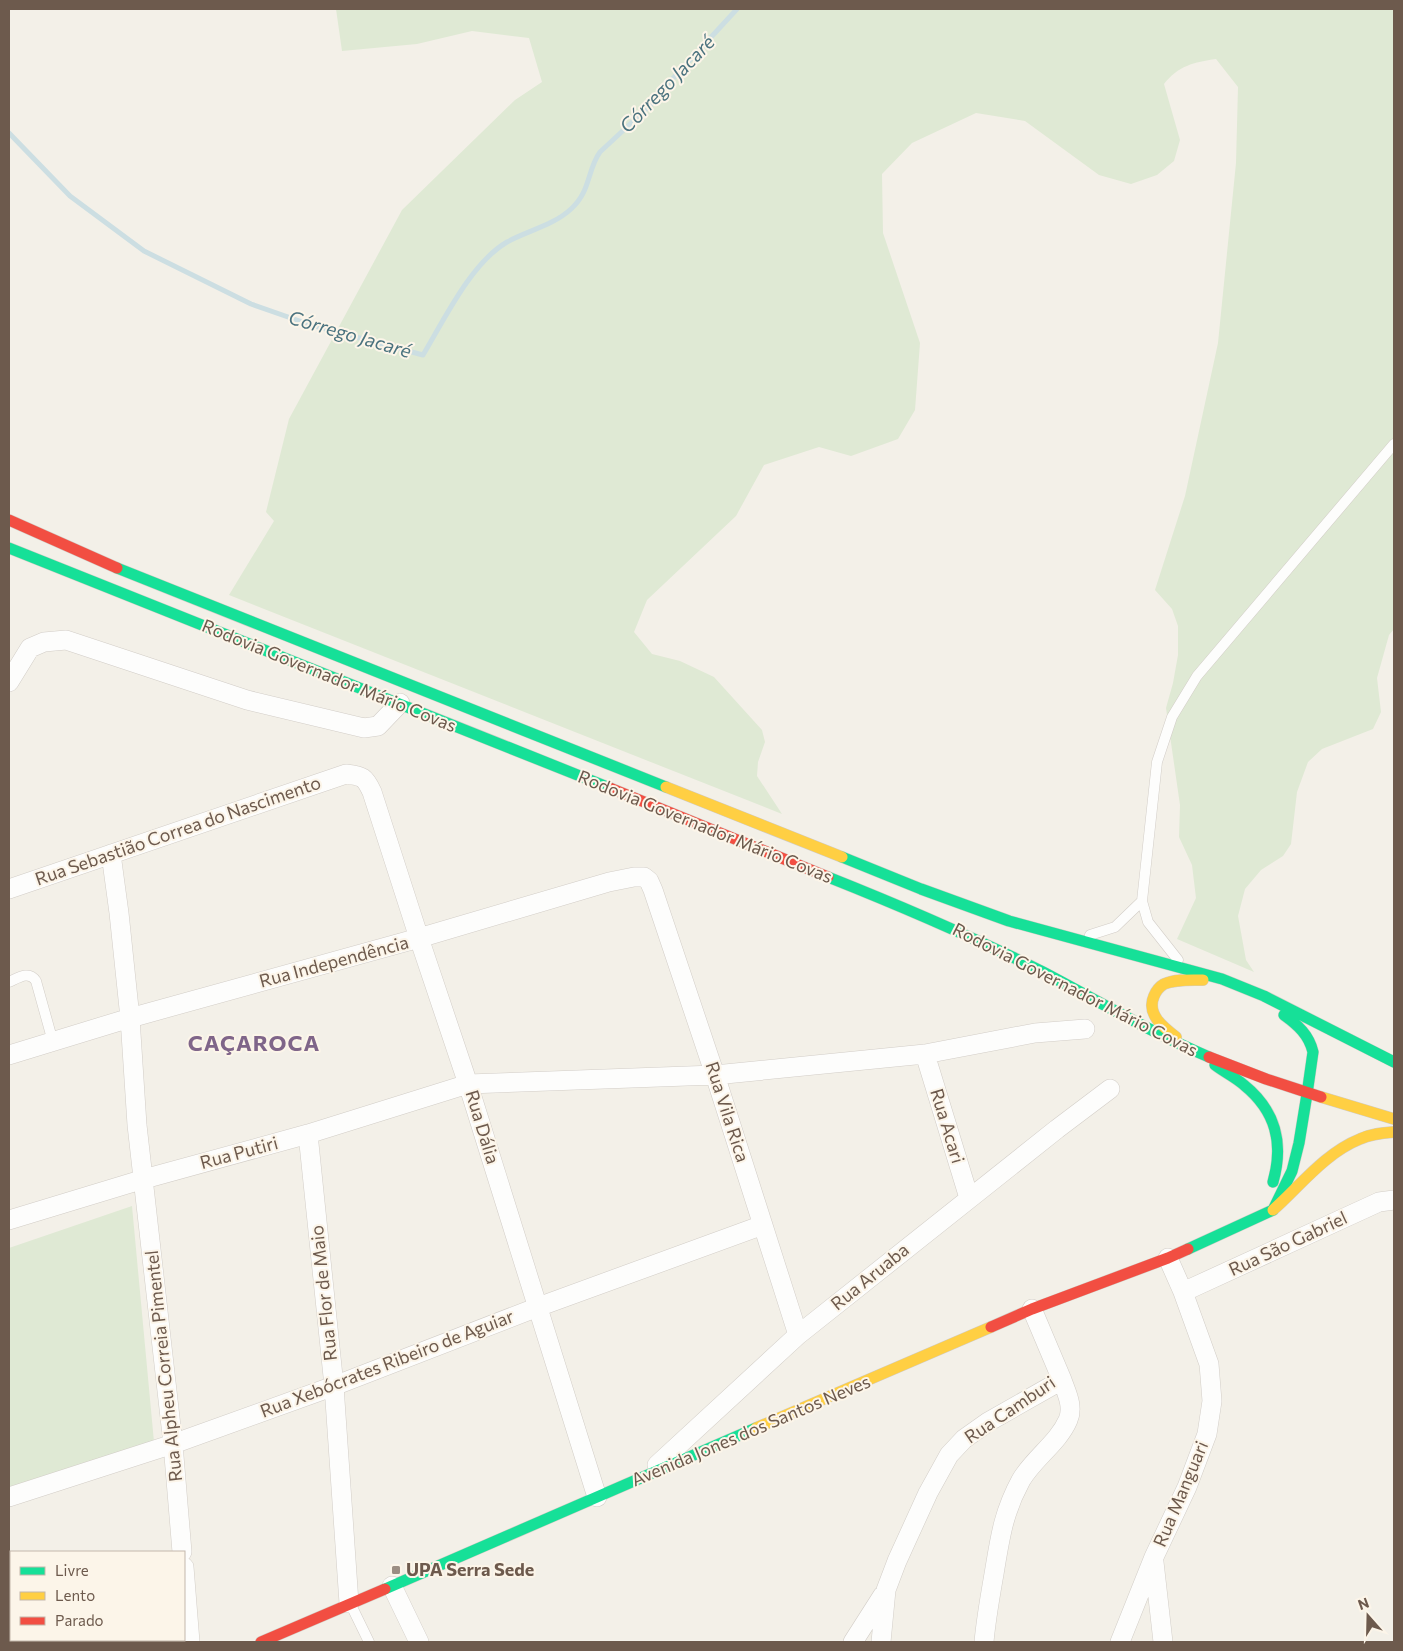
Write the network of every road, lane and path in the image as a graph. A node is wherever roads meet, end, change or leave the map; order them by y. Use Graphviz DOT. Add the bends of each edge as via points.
graph roads {
  1 [pos="1394,444"];
  2 [pos="9,520"];
  3 [pos="9,548"];
  4 [pos="9,682"];
  5 [pos="400,703"];
  6 [pos="346,774"];
  7 [pos="110,854"];
  8 [pos="9,889"];
  9 [pos="653,890"];
  10 [pos="1142,901"];
  11 [pos="419,938"];
  12 [pos="1069,939"];
  13 [pos="1185,968"];
  14 [pos="1222,979"];
  15 [pos="9,982"];
  16 [pos="1264,996"];
  17 [pos="130,1018"];
  18 [pos="1085,1030"];
  19 [pos="53,1042"];
  20 [pos="1190,1049"];
  21 [pos="925,1054"];
  22 [pos="9,1055"];
  23 [pos="1394,1062"];
  24 [pos="715,1074"];
  25 [pos="468,1084"];
  26 [pos="1110,1089"];
  27 [pos="1307,1094"];
  28 [pos="1394,1119"];
  29 [pos="1394,1132"];
  30 [pos="308,1134"];
  31 [pos="144,1179"];
  32 [pos="969,1198"];
  33 [pos="1394,1200"];
  34 [pos="1273,1210"];
  35 [pos="9,1220"];
  36 [pos="764,1225"];
  37 [pos="1242,1225"];
  38 [pos="1168,1258"];
  39 [pos="1183,1292"];
  40 [pos="538,1307"];
  41 [pos="1032,1309"];
  42 [pos="798,1335"];
  43 [pos="1062,1380"];
  44 [pos="334,1386"];
  45 [pos="173,1444"];
  46 [pos="642,1479"];
  47 [pos="9,1497"];
  48 [pos="597,1497"];
  49 [pos="182,1551"];
  50 [pos="1154,1557"];
  51 [pos="185,1580"];
  52 [pos="392,1586"];
  53 [pos="886,1590"];
  54 [pos="350,1603"];
  55 [pos="285,1637"];
  56 [pos="190,1642"];
  57 [pos="261,1642"];
  58 [pos="369,1642"];
  59 [pos="419,1642"];
  60 [pos="853,1642"];
  61 [pos="881,1642"];
  62 [pos="984,1642"];
  63 [pos="1120,1642"];
  64 [pos="1163,1642"];
  1 -- 10 [label="lane" via="1197,676 1172,717 1157,762"];
  2 -- 12 [label="main road, Rodovia Governador Mário Covas" via="103,562 921,889"];
  3 -- 5 [label="main road, Rodovia Governador Mário Covas"];
  4 -- 5 [label="street" via="30,648 44,642 66,640 247,700 364,728 378,726"];
  5 -- 20 [label="main road, Rodovia Governador Mário Covas" via="969,935"];
  6 -- 7 [label="street, Rua Sebastião Correa do Nascimento"];
  6 -- 11 [label="street, Rua Dália" via="359,775 366,780 372,792"];
  7 -- 8 [label="street, Rua Sebastião Correa do Nascimento"];
  7 -- 17 [label="street, Rua Alpheu Correia Pimentel"];
  9 -- 11 [label="street, Rua Independência" via="644,877 634,876"];
  9 -- 24 [label="street, Rua Vila Rica"];
  10 -- 12 [label="lane" via="1115,927"];
  10 -- 13 [label="lane" via="1148,922"];
  11 -- 17 [label="street, Rua Independência"];
  11 -- 25 [label="street, Rua Dália"];
  12 -- 13 [label="main road, Rodovia Governador Mário Covas"];
  13 -- 14 [label="main road, Rodovia Governador Mário Covas"];
  14 -- 16 [label="main road, Rodovia Governador Mário Covas"];
  14 -- 20 [label="main road" via="1180,980 1158,988 1152,1012 1162,1026"];
  15 -- 19 [label="lane" via="26,975 34,977"];
  16 -- 23 [label="main road, Rodovia Governador Mário Covas"];
  16 -- 27 [label="main road" via="1299,1026 1310,1043 1313,1052"];
  17 -- 19 [label="street, Rua Independência"];
  17 -- 31 [label="street, Rua Alpheu Correia Pimentel"];
  18 -- 21 [label="street, Rua Putiri" via="1035,1033"];
  19 -- 22 [label="street, Rua Independência"];
  20 -- 27 [label="main road, Rodovia Governador Mário Covas"];
  20 -- 37 [label="main road, Avenida Jones dos Santos Neves" via="1256,1095 1276,1128 1277,1171 1264,1198"];
  21 -- 24 [label="street, Rua Putiri"];
  21 -- 32 [label="street, Rua Acari"];
  24 -- 25 [label="street, Rua Putiri"];
  24 -- 36 [label="street, Rua Vila Rica"];
  25 -- 30 [label="street, Rua Putiri"];
  25 -- 40 [label="street, Rua Dália"];
  26 -- 32 [label="street, Rua Aruaba"];
  27 -- 28 [label="main road, Rodovia Governador Mário Covas"];
  27 -- 34 [label="main road" via="1292,1171"];
  29 -- 34 [label="main road, Avenida Jones dos Santos Neves" via="1374,1134 1350,1143"];
  30 -- 31 [label="street, Rua Putiri"];
  30 -- 44 [label="street, Rua Flor de Maio"];
  31 -- 35 [label="street, Rua Putiri"];
  31 -- 45 [label="street, Rua Alpheu Correia Pimentel"];
  32 -- 42 [label="street, Rua Aruaba"];
  33 -- 39 [label="street, Rua São Gabriel" via="1379,1202"];
  34 -- 37 [label="main road, Avenida Jones dos Santos Neves"];
  36 -- 40 [label="street, Rua Xebócrates Ribeiro de Aguiar"];
  36 -- 42 [label="street, Rua Vila Rica"];
  37 -- 38 [label="main road, Avenida Jones dos Santos Neves"];
  38 -- 39 [label="street, Rua Manguari"];
  38 -- 41 [label="main road, Avenida Jones dos Santos Neves"];
  39 -- 50 [label="street, Rua Manguari" via="1209,1364 1212,1402 1207,1434 1187,1488"];
  40 -- 44 [label="street, Rua Xebócrates Ribeiro de Aguiar"];
  40 -- 48 [label="street, Rua Dália"];
  41 -- 43 [label="street, Rua Camburi"];
  41 -- 46 [label="main road, Avenida Jones dos Santos Neves"];
  42 -- 46 [label="street, Rua Aruaba"];
  43 -- 53 [label="street, Rua Camburi" via="988,1422 964,1439 949,1455 928,1493"];
  43 -- 62 [label="street" via="1070,1404 1068,1419 1022,1478 1009,1504 1003,1521"];
  44 -- 45 [label="street, Rua Xebócrates Ribeiro de Aguiar"];
  44 -- 54 [label="street, Rua Flor de Maio"];
  45 -- 47 [label="street, Rua Xebócrates Ribeiro de Aguiar"];
  45 -- 49 [label="street, Rua Alpheu Correia Pimentel"];
  46 -- 48 [label="main road, Avenida Jones dos Santos Neves"];
  48 -- 52 [label="main road, Avenida Jones dos Santos Neves"];
  50 -- 63 [label="street, Rua Manguari"];
  50 -- 64 [label="street"];
  51 -- 56 [label="street"];
  52 -- 54 [label="main road, Avenida Jones dos Santos Neves"];
  52 -- 59 [label="street"];
  53 -- 60 [label="street"];
  53 -- 61 [label="street"];
  54 -- 55 [label="main road, Avenida Jones dos Santos Neves"];
  54 -- 58 [label="lane"];
  55 -- 57 [label="main road, Avenida Jones dos Santos Neves"];
}
